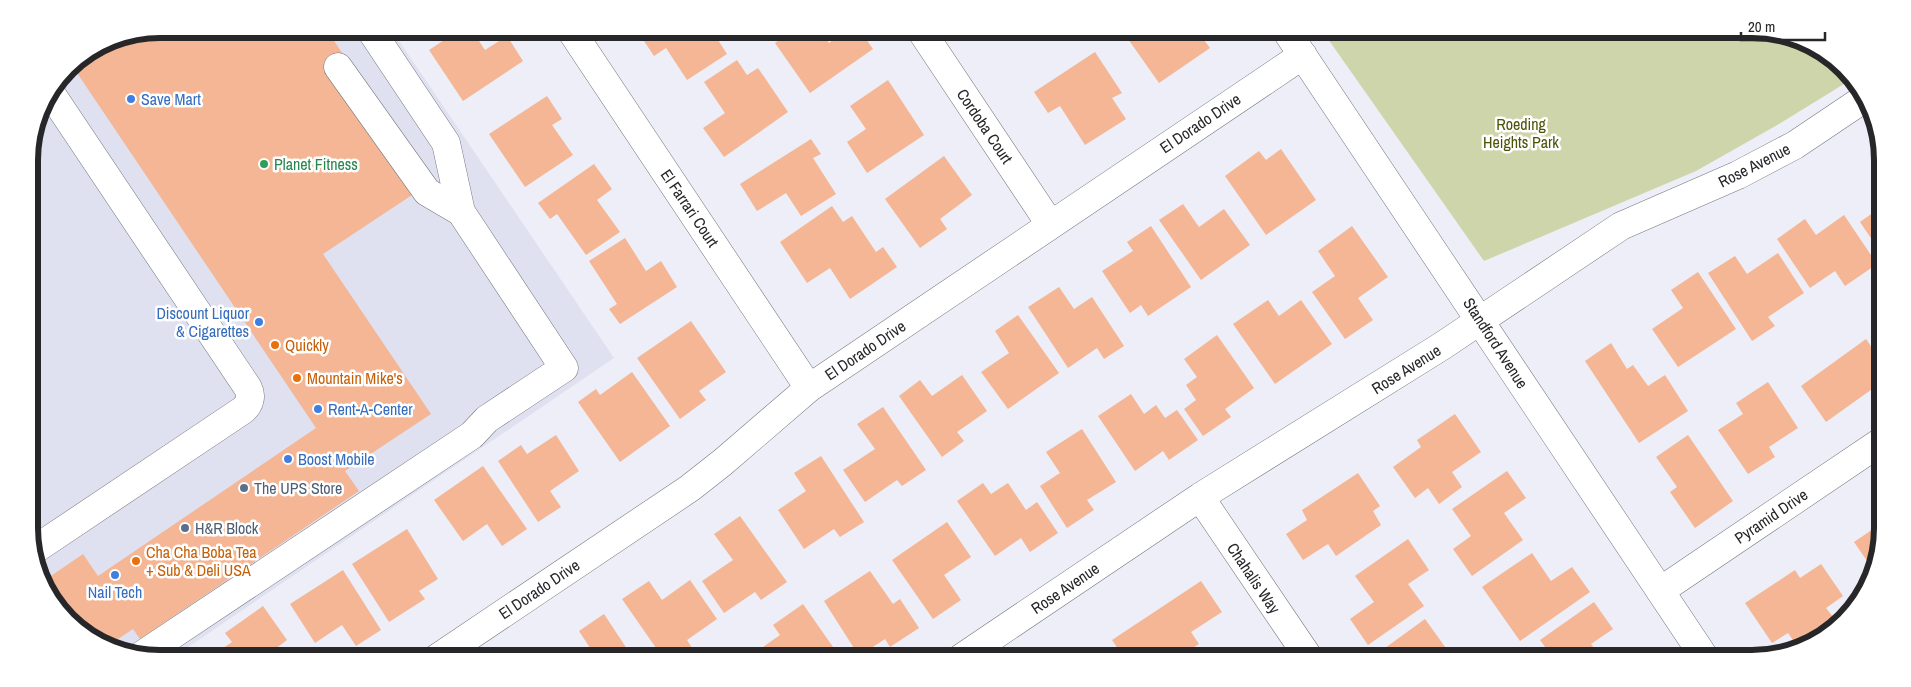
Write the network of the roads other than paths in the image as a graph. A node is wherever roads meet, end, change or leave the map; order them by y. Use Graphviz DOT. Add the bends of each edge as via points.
graph roads {
  1 [pos="376,38"];
  2 [pos="576,38"];
  3 [pos="926,38"];
  4 [pos="1292,38"];
  5 [pos="1303,55"];
  6 [pos="338,67"];
  7 [pos="54,98"];
  8 [pos="1859,102"];
  9 [pos="461,212"];
  10 [pos="1050,224"];
  11 [pos="1481,321"];
  12 [pos="809,388"];
  13 [pos="1874,446"];
  14 [pos="1200,497"];
  15 [pos="39,546"];
  16 [pos="1660,591"];
  17 [pos="151,649"];
  18 [pos="973,649"];
  19 [pos="1303,649"];
  20 [pos="1699,649"];
  21 [pos="449,650"];
  1 -- 9 [label="street" via="446,143"];
  2 -- 12 [label="street, El Farrari Court"];
  3 -- 10 [label="street, Cordoba Court"];
  4 -- 5 [label="street, Standford Avenue"];
  5 -- 10 [label="street, El Dorado Drive"];
  5 -- 11 [label="street, Standford Avenue"];
  6 -- 9 [label="street" via="427,192"];
  7 -- 15 [label="street" via="251,396 243,410"];
  8 -- 11 [label="street, Rose Avenue" via="1795,145 1738,175 1621,226"];
  9 -- 17 [label="street" via="564,368 487,419 472,435"];
  10 -- 12 [label="street, El Dorado Drive"];
  11 -- 14 [label="street, Rose Avenue"];
  11 -- 16 [label="street, Standford Avenue"];
  12 -- 21 [label="street, El Dorado Drive" via="690,488"];
  13 -- 16 [label="street, Pyramid Drive"];
  14 -- 18 [label="street, Rose Avenue"];
  14 -- 19 [label="street, Chahalis Way"];
  16 -- 20 [label="street, Standford Avenue"];
}
